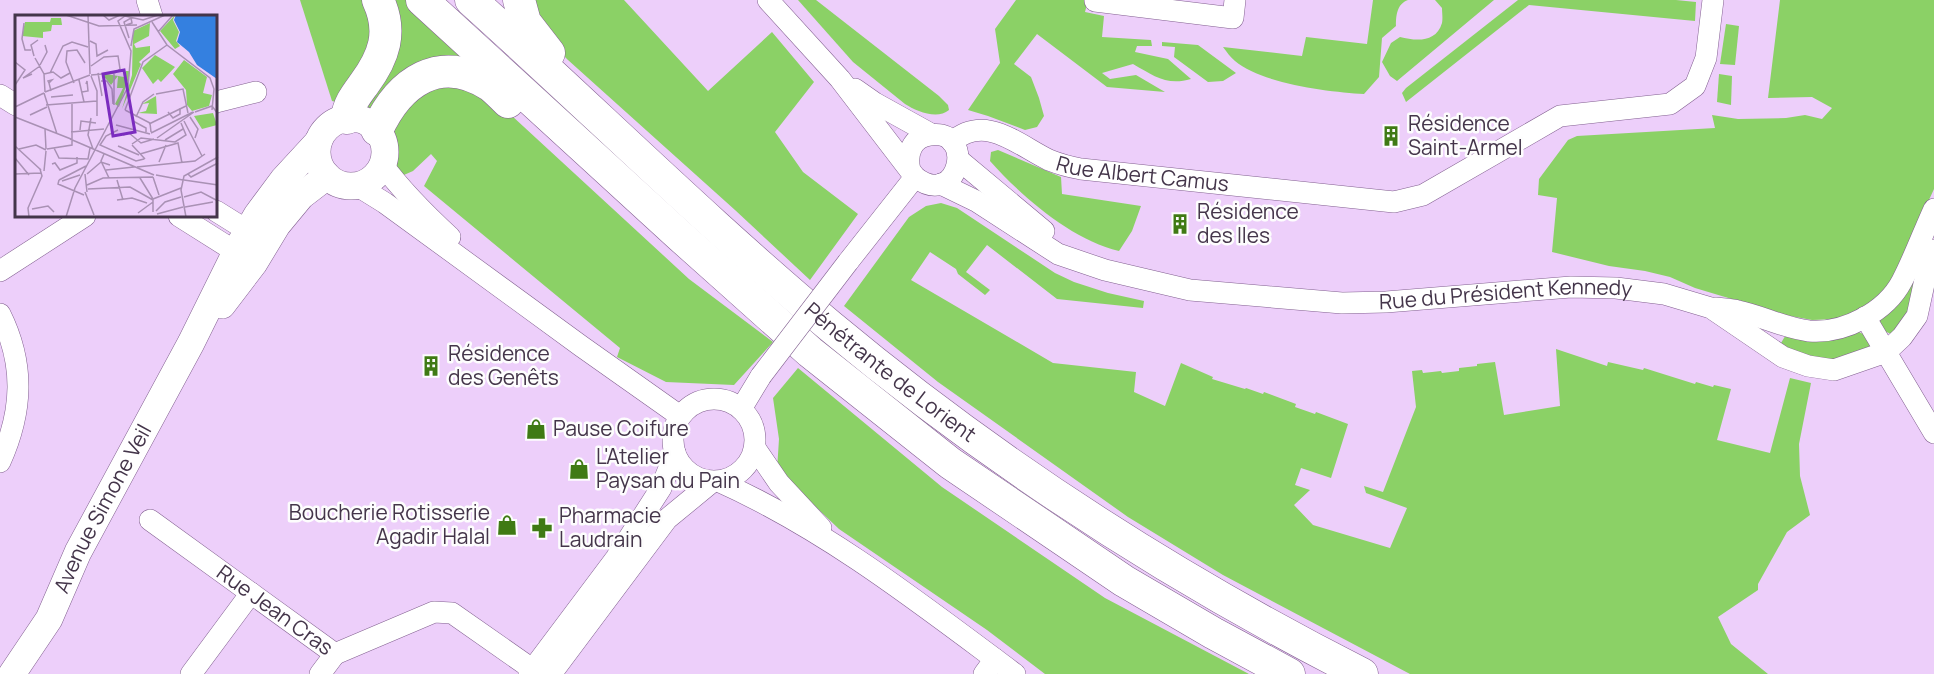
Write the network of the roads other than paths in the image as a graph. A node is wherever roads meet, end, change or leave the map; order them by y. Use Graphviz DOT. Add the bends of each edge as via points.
graph roads {
  1 [pos="147,0"];
  2 [pos="378,0"];
  3 [pos="423,0"];
  4 [pos="471,0"];
  5 [pos="519,0"];
  6 [pos="768,0"];
  7 [pos="1235,0"];
  8 [pos="1713,0"];
  9 [pos="1095,1"];
  10 [pos="152,15"];
  11 [pos="840,79"];
  12 [pos="256,92"];
  13 [pos="0,95"];
  14 [pos="218,102"];
  15 [pos="15,104"];
  16 [pos="347,118"];
  17 [pos="376,130"];
  18 [pos="931,134"];
  19 [pos="318,142"];
  20 [pos="955,151"];
  21 [pos="382,164"];
  22 [pos="913,174"];
  23 [pos="327,176"];
  24 [pos="941,184"];
  25 [pos="356,185"];
  26 [pos="1934,209"];
  27 [pos="218,213"];
  28 [pos="82,218"];
  29 [pos="184,218"];
  30 [pos="242,242"];
  31 [pos="1934,250"];
  32 [pos="1105,270"];
  33 [pos="0,271"];
  34 [pos="510,293"];
  35 [pos="1711,308"];
  36 [pos="0,314"];
  37 [pos="1865,317"];
  38 [pos="191,343"];
  39 [pos="810,352"];
  40 [pos="1886,352"];
  41 [pos="917,394"];
  42 [pos="741,409"];
  43 [pos="681,417"];
  44 [pos="1934,433"];
  45 [pos="755,448"];
  46 [pos="675,453"];
  47 [pos="0,462"];
  48 [pos="716,482"];
  49 [pos="150,520"];
  50 [pos="838,546"];
  51 [pos="251,593"];
  52 [pos="335,654"];
  53 [pos="990,667"];
  54 [pos="537,672"];
  55 [pos="12,674"];
  56 [pos="191,674"];
  57 [pos="320,674"];
  58 [pos="1015,674"];
  59 [pos="1288,674"];
  60 [pos="1362,674"];
  1 -- 10 [label="street"];
  2 -- 16 [label="highway" via="387,25 386,41 374,71 350,104"];
  3 -- 39 [label="highway, Pénétrante de Lorient"];
  4 -- 41 [label="highway, Pénétrante de Lorient" via="701,214 831,327"];
  5 -- 41 [label="highway" via="525,22 544,48"];
  6 -- 11 [label="street"];
  7 -- 9 [label="street" via="1233,18"];
  8 -- 20 [label="street, Rue Albert Camus" via="1706,58 1695,86 1670,104 1560,116 1424,195 1394,202 1081,169 1049,160 999,132 961,134"];
  11 -- 18 [label="street"];
  11 -- 22 [label="street"];
  12 -- 14 [label="street"];
  13 -- 15 [label="street"];
  16 -- 17 [label="main road" via="364,120"];
  16 -- 19 [label="main road" via="328,126"];
  17 -- 21 [label="main road" via="383,142"];
  17 -- 39 [label="highway" via="395,98 423,77 458,72 474,78 491,87 661,240"];
  18 -- 20 [label="street" via="946,137"];
  18 -- 22 [label="street" via="912,147 908,162"];
  19 -- 23 [label="main road" via="319,164"];
  19 -- 30 [label="main road, Avenue Simone Veil" via="283,180"];
  20 -- 24 [label="street" via="958,168"];
  20 -- 32 [label="street, Rue du Président Kennedy" via="1058,244"];
  21 -- 25 [label="main road" via="370,180"];
  21 -- 34 [label="street" via="413,202"];
  22 -- 24 [label="street" via="927,184"];
  22 -- 42 [label="street, bridge" via="761,376"];
  23 -- 25 [label="main road" via="344,185"];
  23 -- 38 [label="main road, Avenue Simone Veil" via="301,196 277,225 243,279"];
  24 -- 32 [label="street, Rue du Président Kennedy" via="976,201 1058,254"];
  25 -- 34 [label="street"];
  26 -- 37 [label="street" via="1901,283 1881,307"];
  27 -- 30 [label="street"];
  28 -- 33 [label="street"];
  29 -- 30 [label="street"];
  30 -- 38 [label="main road, Avenue Simone Veil"];
  31 -- 40 [label="street" via="1917,316"];
  32 -- 35 [label="street, Rue du Président Kennedy" via="1190,290 1313,302 1386,302 1571,287 1664,294"];
  34 -- 43 [label="street"];
  35 -- 37 [label="street" via="1738,310 1810,331 1831,330"];
  35 -- 40 [label="street, Rue du Président Kennedy" via="1783,357 1808,366 1834,370"];
  36 -- 47 [label="street" via="9,333 18,378 11,439"];
  37 -- 40 [label="street"];
  38 -- 55 [label="main road, Avenue Simone Veil" via="78,552 49,619"];
  39 -- 59 [label="highway, Pénétrante de Lorient" via="950,463 1124,581"];
  40 -- 44 [label="street"];
  41 -- 60 [label="highway, Pénétrante de Lorient" via="1145,553"];
  42 -- 43 [label="street" via="720,399 709,399 688,408"];
  42 -- 45 [label="street" via="753,427"];
  43 -- 46 [label="street" via="674,434"];
  45 -- 48 [label="street" via="742,471"];
  45 -- 50 [label="street" via="779,483"];
  46 -- 48 [label="street" via="689,473"];
  46 -- 54 [label="street" via="661,488"];
  48 -- 50 [label="street" via="759,499"];
  48 -- 54 [label="street" via="667,519"];
  49 -- 51 [label="street, Rue Jean Cras"];
  50 -- 53 [label="street"];
  51 -- 52 [label="street, Rue Jean Cras"];
  51 -- 56 [label="street"];
  52 -- 54 [label="street, Rue Jean Cras" via="434,612 452,613"];
  52 -- 57 [label="street"];
  53 -- 58 [label="street"];
}
